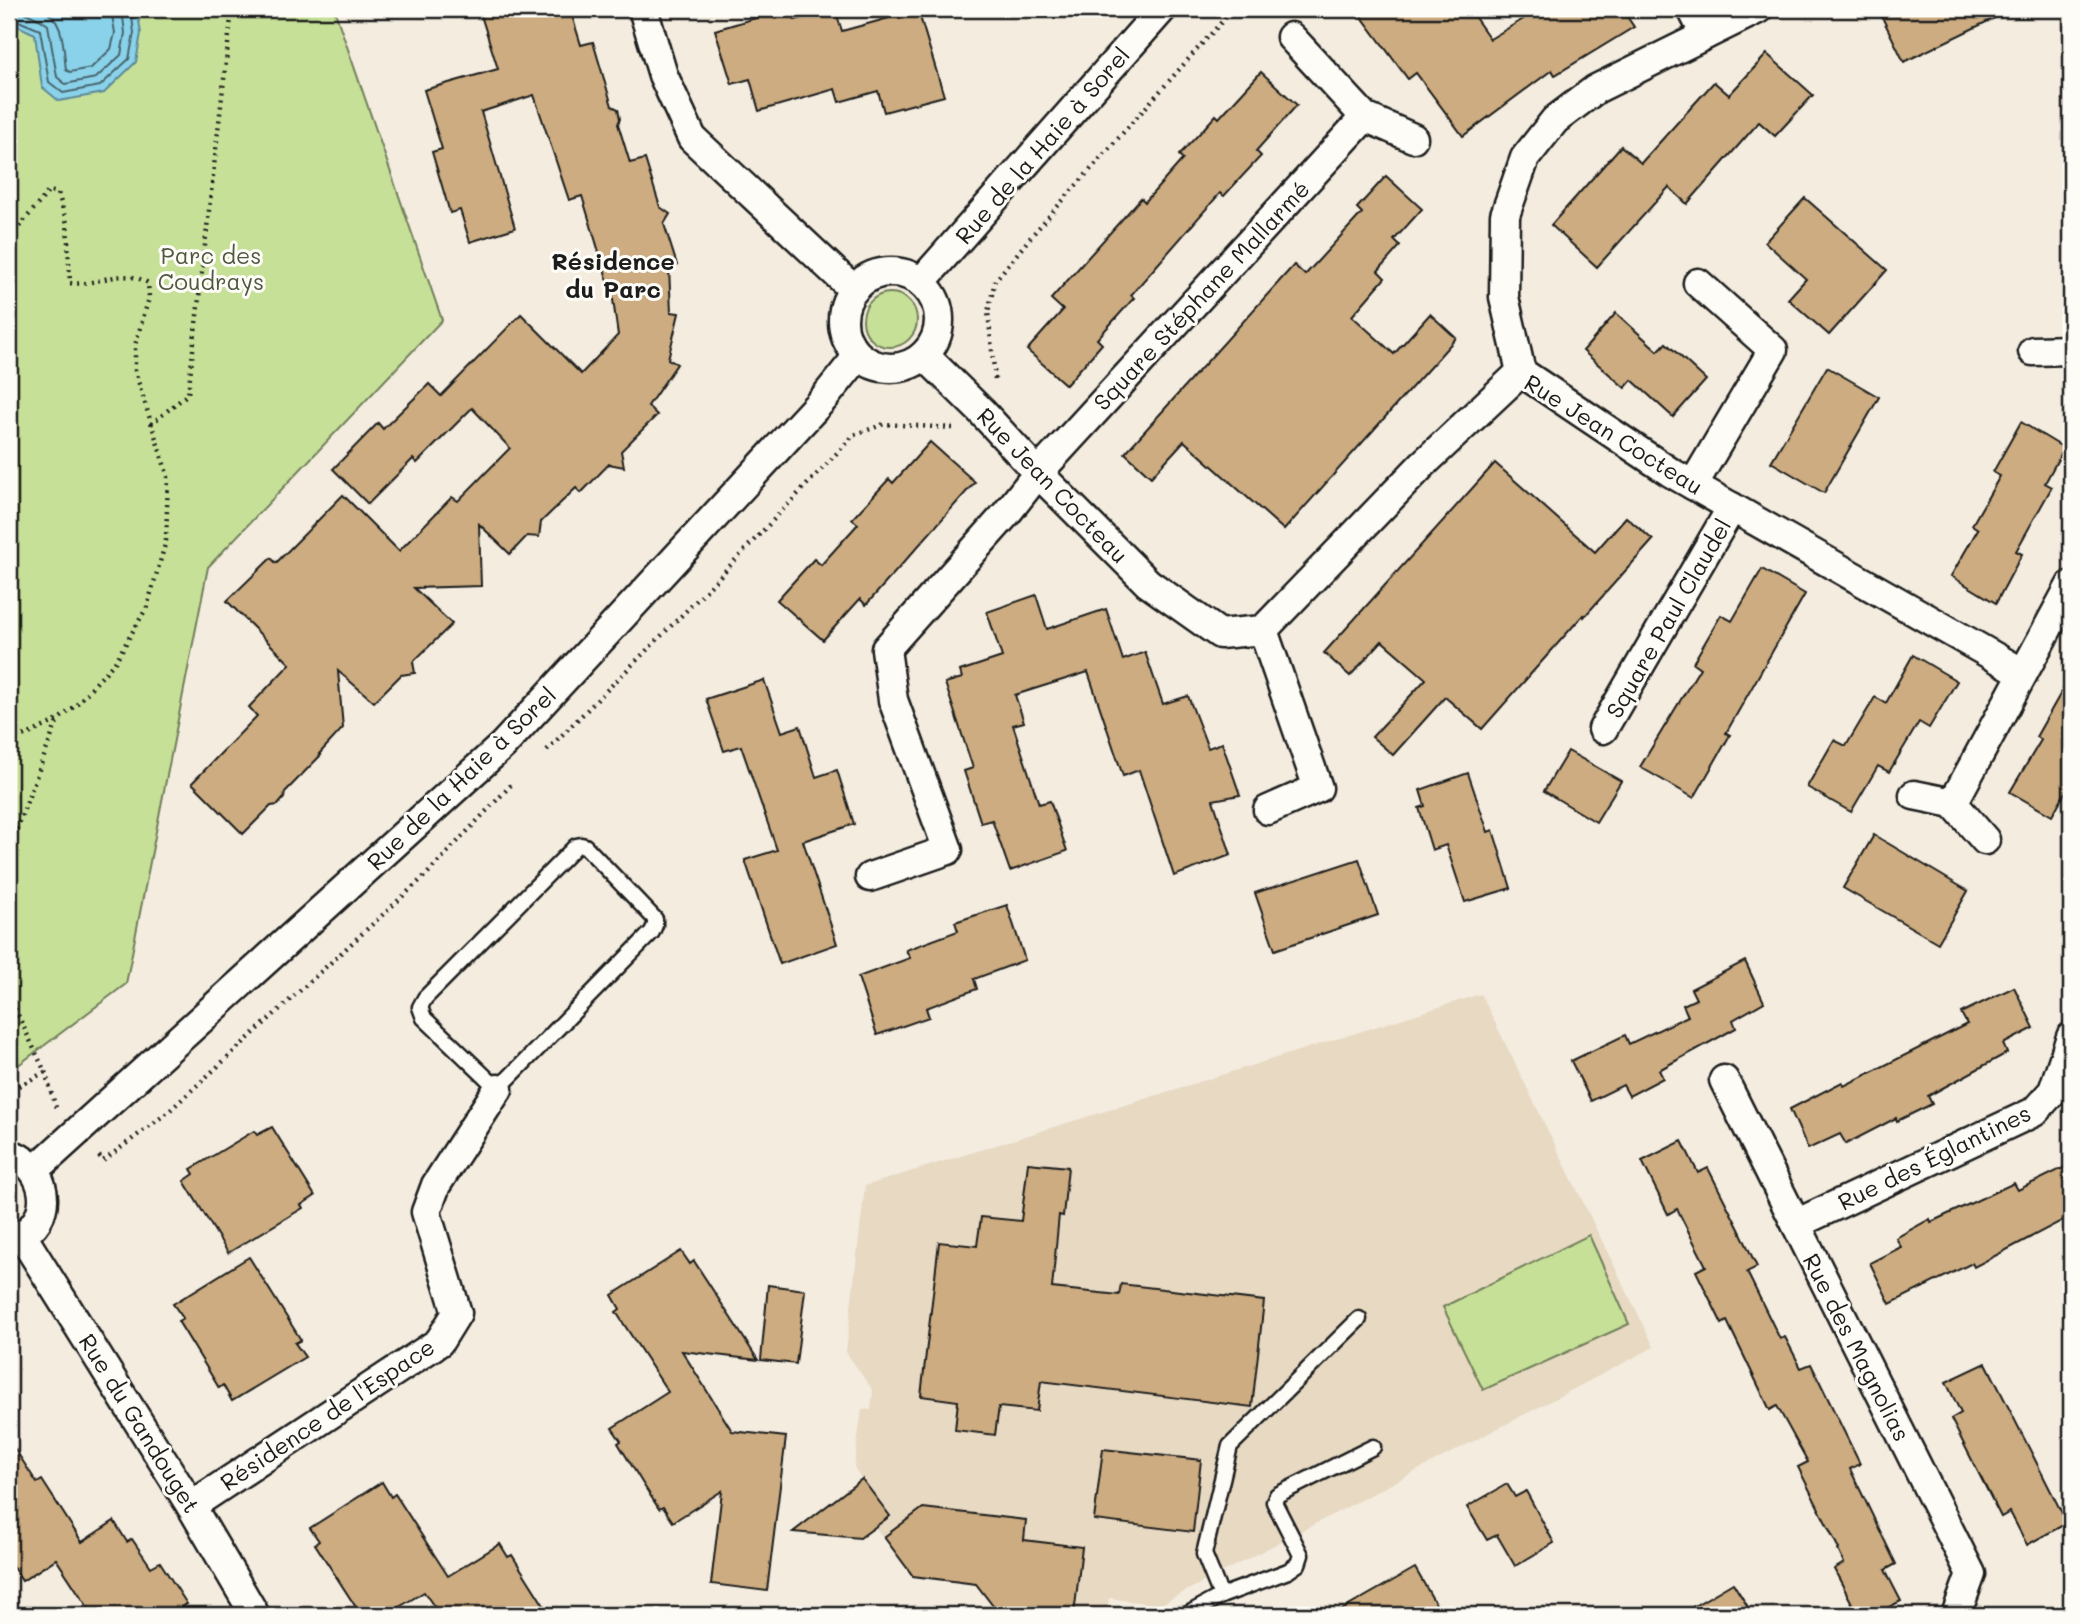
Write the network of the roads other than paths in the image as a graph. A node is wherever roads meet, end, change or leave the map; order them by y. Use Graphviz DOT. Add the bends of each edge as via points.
graph roads {
  1 [pos="643,9"];
  2 [pos="1163,9"];
  3 [pos="1692,9"];
  4 [pos="1758,9"];
  5 [pos="1705,35"];
  6 [pos="1291,37"];
  7 [pos="1365,117"];
  8 [pos="1413,138"];
  9 [pos="921,282"];
  10 [pos="1698,283"];
  11 [pos="853,289"];
  12 [pos="2071,350"];
  13 [pos="2033,352"];
  14 [pos="924,355"];
  15 [pos="858,356"];
  16 [pos="1521,372"];
  17 [pos="1038,473"];
  18 [pos="1693,485"];
  19 [pos="1732,507"];
  20 [pos="2071,585"];
  21 [pos="1263,630"];
  22 [pos="2023,673"];
  23 [pos="1603,729"];
  24 [pos="1914,795"];
  25 [pos="1954,803"];
  26 [pos="1268,810"];
  27 [pos="1985,840"];
  28 [pos="870,877"];
  29 [pos="2071,1037"];
  30 [pos="1724,1080"];
  31 [pos="498,1089"];
  32 [pos="9,1154"];
  33 [pos="35,1170"];
  34 [pos="1796,1224"];
  35 [pos="15,1237"];
  36 [pos="1359,1319"];
  37 [pos="1373,1447"];
  38 [pos="191,1506"];
  39 [pos="1221,1596"];
  40 [pos="255,1615"];
  41 [pos="1186,1615"];
  42 [pos="1955,1615"];
  1 -- 11 [label="street" via="663,75 692,138"];
  2 -- 9 [label="street, Rue de la Haie à Sorel"];
  3 -- 5 [label="street"];
  4 -- 5 [label="street"];
  5 -- 16 [label="street" via="1596,89 1555,120 1525,158 1504,215 1504,297"];
  6 -- 7 [label="street"];
  7 -- 8 [label="street"];
  7 -- 17 [label="street, Square Stéphane Mallarmé"];
  9 -- 11 [label="street" via="894,271 878,273"];
  9 -- 14 [label="street" via="937,304 939,317"];
  10 -- 18 [label="street" via="1773,350"];
  11 -- 15 [label="street" via="842,316 849,345"];
  12 -- 13 [label="street"];
  14 -- 15 [label="street" via="898,368 870,364"];
  14 -- 17 [label="street, Rue Jean Cocteau"];
  15 -- 33 [label="street, Rue de la Haie à Sorel" via="503,745"];
  16 -- 18 [label="street, Rue Jean Cocteau"];
  16 -- 21 [label="street, Rue Jean Cocteau" via="1423,464"];
  17 -- 21 [label="street, Rue Jean Cocteau" via="1148,583 1220,634"];
  17 -- 28 [label="street, Square Stéphane Mallarmé" via="886,649 893,700 948,850"];
  18 -- 19 [label="street, Rue Jean Cocteau"];
  19 -- 22 [label="street, Rue Jean Cocteau"];
  19 -- 23 [label="street, Square Paul Claudel"];
  20 -- 22 [label="street"];
  21 -- 26 [label="street" via="1318,789"];
  22 -- 25 [label="street"];
  24 -- 25 [label="street"];
  25 -- 27 [label="street"];
  29 -- 34 [label="street, Rue des Églantines" via="2053,1091 2034,1112"];
  30 -- 34 [label="street, Rue des Magnolias"];
  31 -- 31 [label="lane" via="655,925 655,919 585,846 576,846 420,1007 424,1018"];
  31 -- 38 [label="street, Résidence de l'Espace" via="436,1185 426,1212 457,1313 439,1342"];
  32 -- 33 [label="street" via="19,1156"];
  33 -- 35 [label="street" via="43,1190 41,1211 29,1230"];
  34 -- 42 [label="street, Rue des Magnolias" via="1971,1574"];
  35 -- 38 [label="street, Rue du Gandouget"];
  36 -- 39 [label="lane" via="1230,1446 1204,1554"];
  37 -- 39 [label="lane" via="1277,1495 1274,1502 1301,1555 1298,1564"];
  38 -- 40 [label="street, Rue du Gandouget"];
  39 -- 41 [label="lane"];
}
